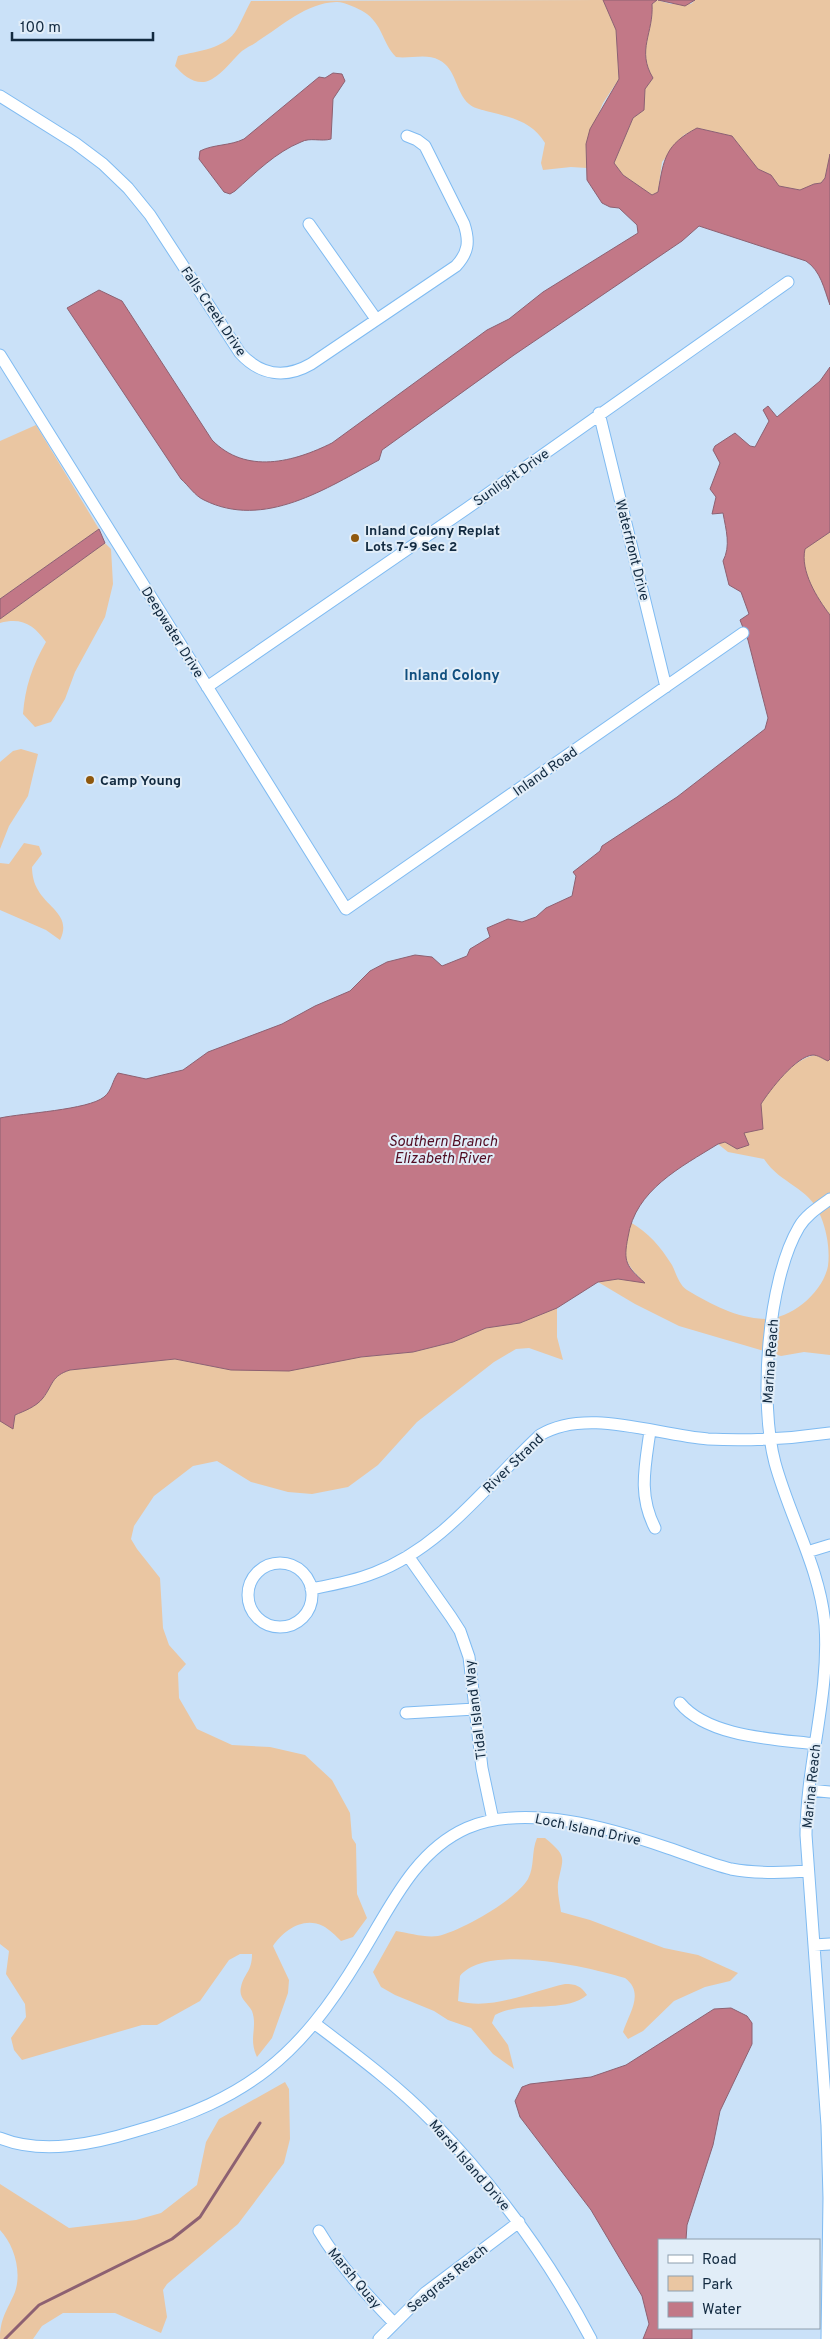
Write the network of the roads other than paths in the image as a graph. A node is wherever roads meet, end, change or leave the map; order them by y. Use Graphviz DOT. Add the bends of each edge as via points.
graph roads {
  1 [pos="0,96"];
  2 [pos="407,136"];
  3 [pos="310,224"];
  4 [pos="788,282"];
  5 [pos="376,319"];
  6 [pos="0,355"];
  7 [pos="599,414"];
  8 [pos="743,634"];
  9 [pos="207,687"];
  10 [pos="666,687"];
  11 [pos="346,909"];
  12 [pos="830,1199"];
  13 [pos="650,1431"];
  14 [pos="830,1433"];
  15 [pos="771,1440"];
  16 [pos="655,1528"];
  17 [pos="830,1545"];
  18 [pos="807,1552"];
  19 [pos="408,1556"];
  20 [pos="311,1589"];
  21 [pos="828,1644"];
  22 [pos="680,1703"];
  23 [pos="475,1709"];
  24 [pos="406,1713"];
  25 [pos="815,1744"];
  26 [pos="809,1790"];
  27 [pos="830,1792"];
  28 [pos="493,1820"];
  29 [pos="808,1871"];
  30 [pos="830,1944"];
  31 [pos="814,1945"];
  32 [pos="314,2022"];
  33 [pos="827,2084"];
  34 [pos="0,2138"];
  35 [pos="518,2222"];
  36 [pos="829,2223"];
  37 [pos="319,2231"];
  38 [pos="394,2323"];
  39 [pos="378,2339"];
  40 [pos="591,2339"];
  41 [pos="827,2339"];
  1 -- 5 [label="street, Falls Creek Drive" via="75,143 128,188 150,215 240,353 260,370 287,374 300,370"];
  2 -- 5 [label="street, Falls Creek Drive" via="417,140 430,154 464,224 468,247 456,266"];
  3 -- 5 [label="street"];
  4 -- 7 [label="street, Sunlight Drive"];
  6 -- 9 [label="street, Deepwater Drive"];
  7 -- 9 [label="street, Sunlight Drive"];
  7 -- 10 [label="street, Waterfront Drive"];
  8 -- 10 [label="street, Inland Road"];
  9 -- 11 [label="street, Deepwater Drive"];
  10 -- 11 [label="street, Inland Road"];
  12 -- 15 [label="street, Marina Reach" via="800,1226 776,1294 766,1410"];
  13 -- 15 [label="street, River Strand" via="705,1438"];
  13 -- 16 [label="street" via="644,1492 646,1510"];
  13 -- 19 [label="street, River Strand" via="587,1422 552,1428 540,1435 434,1539"];
  14 -- 15 [label="street, River Strand"];
  15 -- 18 [label="street, Marina Reach" via="785,1494"];
  17 -- 18 [label="street"];
  18 -- 21 [label="street, Marina Reach" via="821,1597"];
  19 -- 20 [label="street, River Strand" via="351,1581"];
  19 -- 23 [label="street, Tidal Island Way" via="460,1631 469,1657"];
  20 -- 20 [label="street" via="304,1574 297,1569 273,1564 253,1578 248,1602 262,1622 278,1628 286,1627 307,1613"];
  21 -- 25 [label="street, Marina Reach"];
  22 -- 25 [label="street" via="693,1716 710,1725 762,1737"];
  23 -- 24 [label="street"];
  23 -- 28 [label="street, Tidal Island Way" via="482,1768"];
  25 -- 26 [label="street, Marina Reach"];
  26 -- 27 [label="street"];
  26 -- 29 [label="street, Marina Reach"];
  28 -- 29 [label="street, Loch Island Drive" via="526,1817 595,1828 742,1871"];
  28 -- 32 [label="street, Loch Island Drive" via="447,1839 415,1868 348,1977"];
  29 -- 31 [label="street, Marina Reach"];
  30 -- 31 [label="street"];
  31 -- 33 [label="street, Marina Reach"];
  32 -- 34 [label="street, Loch Island Drive" via="282,2059 260,2076 190,2114 127,2134 72,2144 35,2146"];
  32 -- 35 [label="street, Marsh Island Drive" via="392,2084 432,2121"];
  33 -- 36 [label="street, Marina Reach"];
  35 -- 38 [label="street, Seagrass Reach" via="451,2272"];
  35 -- 40 [label="street, Marsh Island Drive" via="549,2266"];
  36 -- 41 [label="street, Marina Reach"];
  37 -- 38 [label="street, Marsh Quay" via="357,2284"];
  38 -- 39 [label="street, Seagrass Reach"];
}
